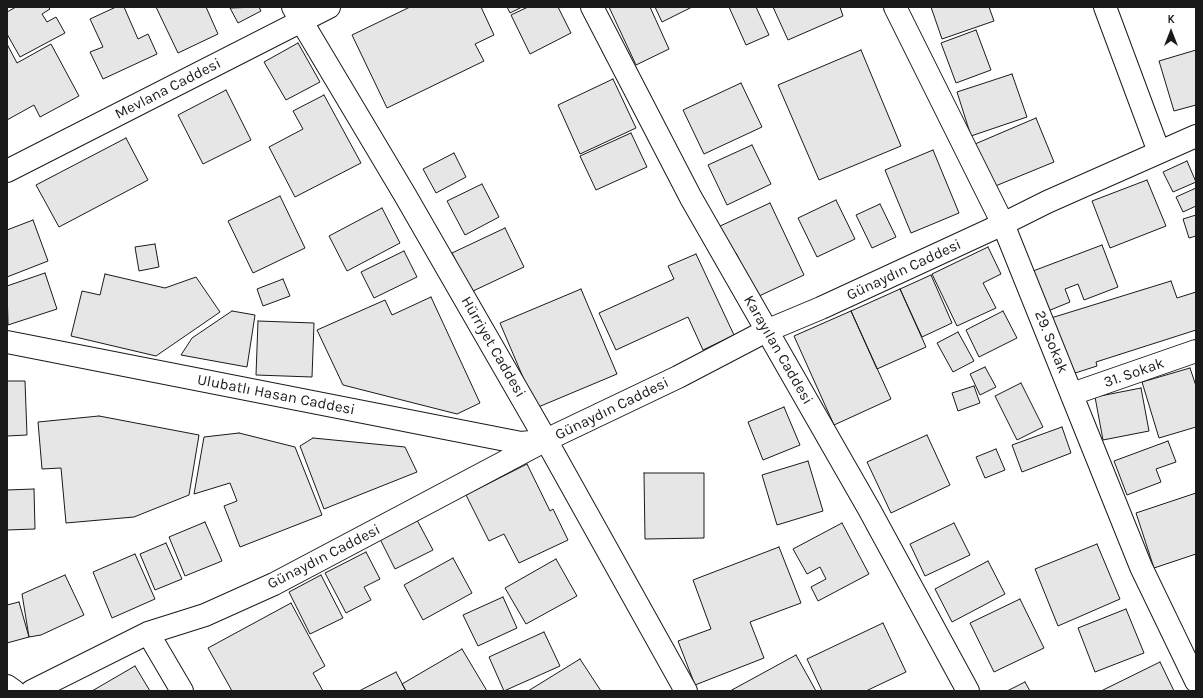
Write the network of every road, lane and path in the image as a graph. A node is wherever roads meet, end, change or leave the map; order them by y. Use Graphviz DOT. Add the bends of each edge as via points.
graph roads {
  1 [pos="329,7"];
  2 [pos="592,7"];
  3 [pos="894,7"];
  4 [pos="1105,7"];
  5 [pos="297,14"];
  6 [pos="1196,136"];
  7 [pos="1159,152"];
  8 [pos="7,171"];
  9 [pos="1003,224"];
  10 [pos="766,331"];
  11 [pos="7,342"];
  12 [pos="1196,351"];
  13 [pos="1072,394"];
  14 [pos="546,440"];
  15 [pos="148,633"];
  16 [pos="1196,681"];
  17 [pos="7,686"];
  18 [pos="14,691"];
  19 [pos="32,691"];
  20 [pos="182,691"];
  21 [pos="686,691"];
  22 [pos="968,691"];
  1 -- 5 [label="street, Mevlana Caddesi"];
  2 -- 10 [label="street, Karayılan Caddesi" via="691,198"];
  3 -- 9 [label="street, 29. Sokak"];
  4 -- 7 [label="street"];
  5 -- 8 [label="street, Mevlana Caddesi"];
  5 -- 14 [label="street, Hürriyet Caddesi"];
  6 -- 7 [label="street, Günaydın Caddesi"];
  7 -- 9 [label="street, Günaydın Caddesi"];
  9 -- 10 [label="street, Günaydın Caddesi"];
  9 -- 13 [label="street, 29. Sokak"];
  10 -- 14 [label="street, Günaydın Caddesi" via="678,377"];
  10 -- 22 [label="street, Karayılan Caddesi"];
  11 -- 14 [label="street, Ulubatlı Hasan Caddesi" via="522,444"];
  12 -- 13 [label="street, 31. Sokak"];
  13 -- 16 [label="street, 29. Sokak" via="1141,567"];
  14 -- 15 [label="street, Günaydın Caddesi" via="274,584 205,615"];
  14 -- 21 [label="street, Hürriyet Caddesi"];
  15 -- 19 [label="street, Günaydın Caddesi"];
  15 -- 20 [label="street"];
  17 -- 18 [label="street"];
}
